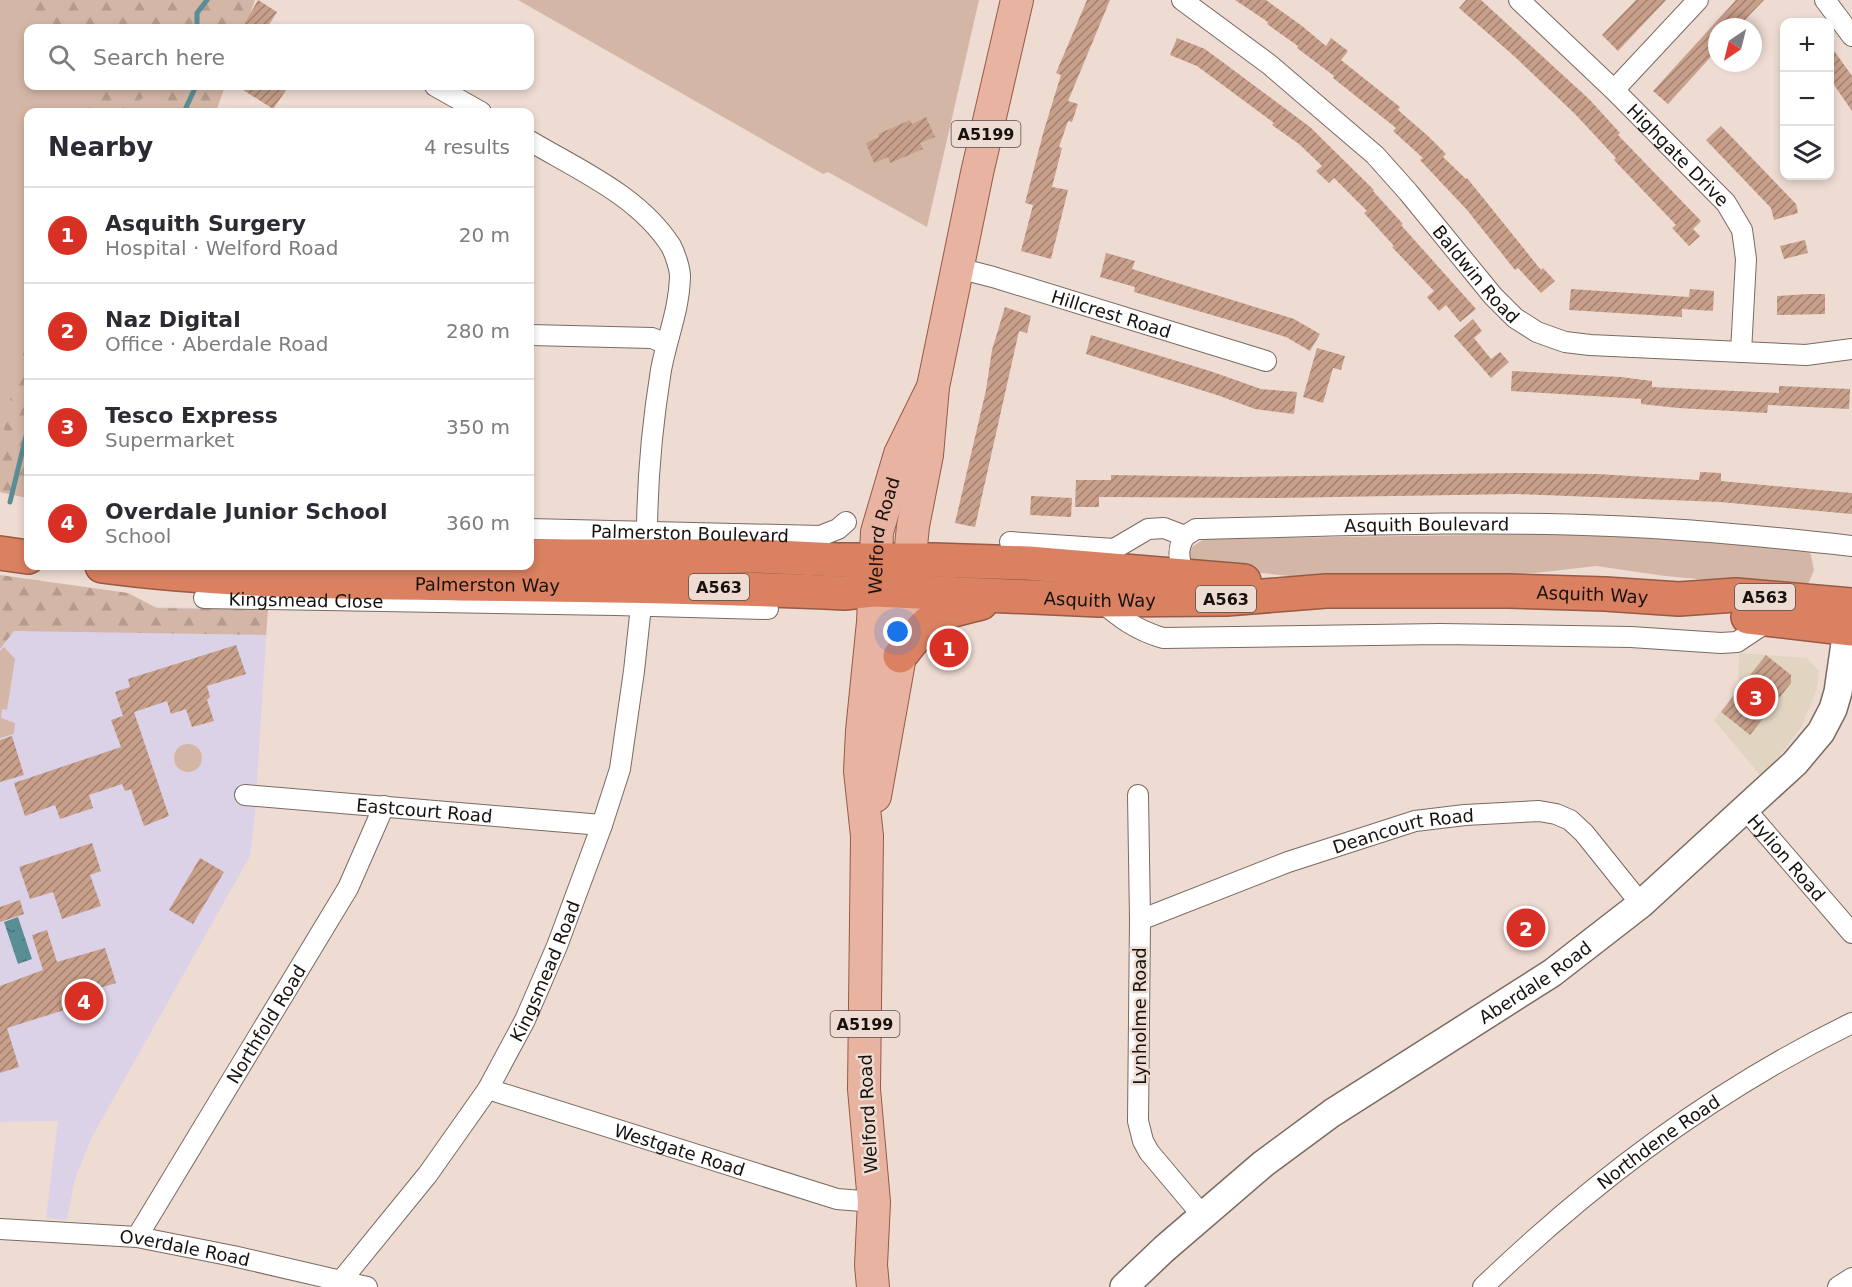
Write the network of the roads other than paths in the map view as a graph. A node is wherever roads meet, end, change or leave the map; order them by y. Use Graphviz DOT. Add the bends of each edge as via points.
graph roads {
  1 [pos="1017,0"];
  2 [pos="1182,0"];
  3 [pos="1519,0"];
  4 [pos="1826,0"];
  5 [pos="1692,6"];
  6 [pos="1852,36"];
  7 [pos="442,90"];
  8 [pos="1614,90"];
  9 [pos="474,108"];
  10 [pos="534,143"];
  11 [pos="958,268"];
  12 [pos="534,335"];
  13 [pos="666,344"];
  14 [pos="1852,349"];
  15 [pos="1741,352"];
  16 [pos="1266,361"];
  17 [pos="933,387"];
  18 [pos="846,522"];
  19 [pos="534,530"];
  20 [pos="1185,536"];
  21 [pos="1010,542"];
  22 [pos="646,544"];
  23 [pos="1852,546"];
  24 [pos="534,556"];
  25 [pos="909,560"];
  26 [pos="147,570"];
  27 [pos="874,575"];
  28 [pos="1185,575"];
  29 [pos="726,587"];
  30 [pos="1326,591"];
  31 [pos="907,592"];
  32 [pos="1003,597"];
  33 [pos="204,598"];
  34 [pos="1679,599"];
  35 [pos="1099,600"];
  36 [pos="640,606"];
  37 [pos="768,609"];
  38 [pos="1851,614"];
  39 [pos="1770,620"];
  40 [pos="900,656"];
  41 [pos="1846,676"];
  42 [pos="245,795"];
  43 [pos="1138,795"];
  44 [pos="384,806"];
  45 [pos="1745,809"];
  46 [pos="602,825"];
  47 [pos="867,836"];
  48 [pos="1641,904"];
  49 [pos="1140,920"];
  50 [pos="1852,933"];
  51 [pos="1852,1023"];
  52 [pos="488,1089"];
  53 [pos="874,1208"];
  54 [pos="1202,1215"];
  55 [pos="0,1229"];
  56 [pos="137,1237"];
  57 [pos="1852,1278"];
  58 [pos="339,1284"];
  59 [pos="1487,1286"];
  60 [pos="368,1287"];
  61 [pos="873,1287"];
  62 [pos="895,1287"];
  63 [pos="1124,1287"];
  64 [pos="1838,1287"];
  1 -- 11 [label="main road, Welford Road / A5199"];
  2 -- 15 [label="street, Baldwin Road" via="1270,65 1375,155 1493,296 1515,318 1537,332 1581,344"];
  3 -- 8 [label="street, Highgate Drive"];
  4 -- 6 [label="street"];
  5 -- 8 [label="street"];
  7 -- 9 [label="street"];
  8 -- 15 [label="street, Highgate Drive" via="1726,203 1742,230 1746,259"];
  10 -- 13 [label="street" via="613,189 650,218 672,248 680,273 676,315"];
  11 -- 16 [label="street, Hillcrest Road"];
  11 -- 17 [label="main road, Welford Road / A5199"];
  12 -- 13 [label="street" via="652,338"];
  13 -- 22 [label="street" via="650,445"];
  14 -- 15 [label="street, Baldwin Road" via="1806,355"];
  17 -- 25 [label="main road, Welford Road / A5199" via="927,454"];
  17 -- 27 [label="main road, Welford Road / A5199" via="900,454 877,532"];
  18 -- 22 [label="street, Palmerston Boulevard" via="820,536"];
  19 -- 22 [label="street, Palmerston Boulevard"];
  20 -- 21 [label="street, Asquith Boulevard" via="1164,528 1148,529 1114,549"];
  20 -- 23 [label="street, Asquith Boulevard" via="1196,529 1587,525 1730,533"];
  20 -- 28 [label="street" via="1179,553"];
  22 -- 24 [label="highway, Palmerston Way / A563"];
  22 -- 27 [label="highway, Palmerston Way / A563" via="759,556"];
  22 -- 29 [label="highway" via="649,566 655,572"];
  25 -- 27 [label="highway, Asquith Way / A563"];
  25 -- 28 [label="highway, Asquith Way / A563" via="1028,563"];
  25 -- 31 [label="main road, Welford Road / A5199"];
  26 -- 29 [label="highway, Palmerston Way / A563" via="336,582"];
  27 -- 29 [label="highway, Palmerston Way / A563" via="843,593"];
  27 -- 31 [label="highway, Asquith Way / A563"];
  27 -- 47 [label="main road, Welford Road / A5199" via="860,771"];
  28 -- 30 [label="highway, Asquith Way / A563"];
  30 -- 34 [label="highway, Asquith Way / A563" via="1509,591"];
  30 -- 35 [label="highway, Asquith Way / A563" via="1215,599"];
  31 -- 32 [label="highway, Asquith Way / A563"];
  31 -- 40 [label="main road, Welford Road / A5199"];
  32 -- 35 [label="highway, Asquith Way / A563"];
  32 -- 40 [label="highway, A563" via="937,617"];
  33 -- 36 [label="street, Kingsmead Close"];
  34 -- 38 [label="highway, Asquith Way / A563" via="1736,595"];
  34 -- 39 [label="highway, Asquith Way / A563" via="1733,615"];
  35 -- 39 [label="street" via="1142,632 1163,638 1440,634 1630,637 1722,643 1737,642"];
  36 -- 37 [label="street, Kingsmead Close"];
  36 -- 46 [label="street, Kingsmead Road" via="620,769"];
  38 -- 39 [label="highway, Asquith Way / A563"];
  38 -- 41 [label="street, Aberdale Road"];
  40 -- 47 [label="main road, Welford Road / A5199"];
  41 -- 45 [label="street, Aberdale Road" via="1821,732 1795,763"];
  42 -- 44 [label="street, Eastcourt Road"];
  43 -- 49 [label="street, Lynholme Road"];
  44 -- 46 [label="street, Eastcourt Road"];
  44 -- 56 [label="street, Northfold Road" via="348,888"];
  45 -- 48 [label="street, Aberdale Road"];
  45 -- 50 [label="street, Hylion Road"];
  46 -- 52 [label="street, Kingsmead Road" via="525,1020"];
  47 -- 53 [label="main road, Welford Road / A5199" via="864,1089"];
  48 -- 49 [label="street, Deancourt Road" via="1584,833 1569,820 1539,811 1415,821 1288,862"];
  48 -- 54 [label="street, Aberdale Road" via="1552,973 1324,1120"];
  49 -- 54 [label="street, Lynholme Road" via="1140,1131 1156,1162"];
  51 -- 59 [label="street, Northdene Road" via="1750,1077 1660,1138 1564,1214"];
  52 -- 53 [label="street, Westgate Road"];
  52 -- 58 [label="street, Kingsmead Road" via="428,1174"];
  53 -- 61 [label="main road, Welford Road / A5199"];
  53 -- 62 [label="main road, Welford Road / A5199"];
  54 -- 63 [label="street, Aberdale Road"];
  55 -- 56 [label="street, Overdale Road"];
  56 -- 58 [label="street, Overdale Road"];
  57 -- 64 [label="street"];
  58 -- 60 [label="street, Overdale Road"];
}
